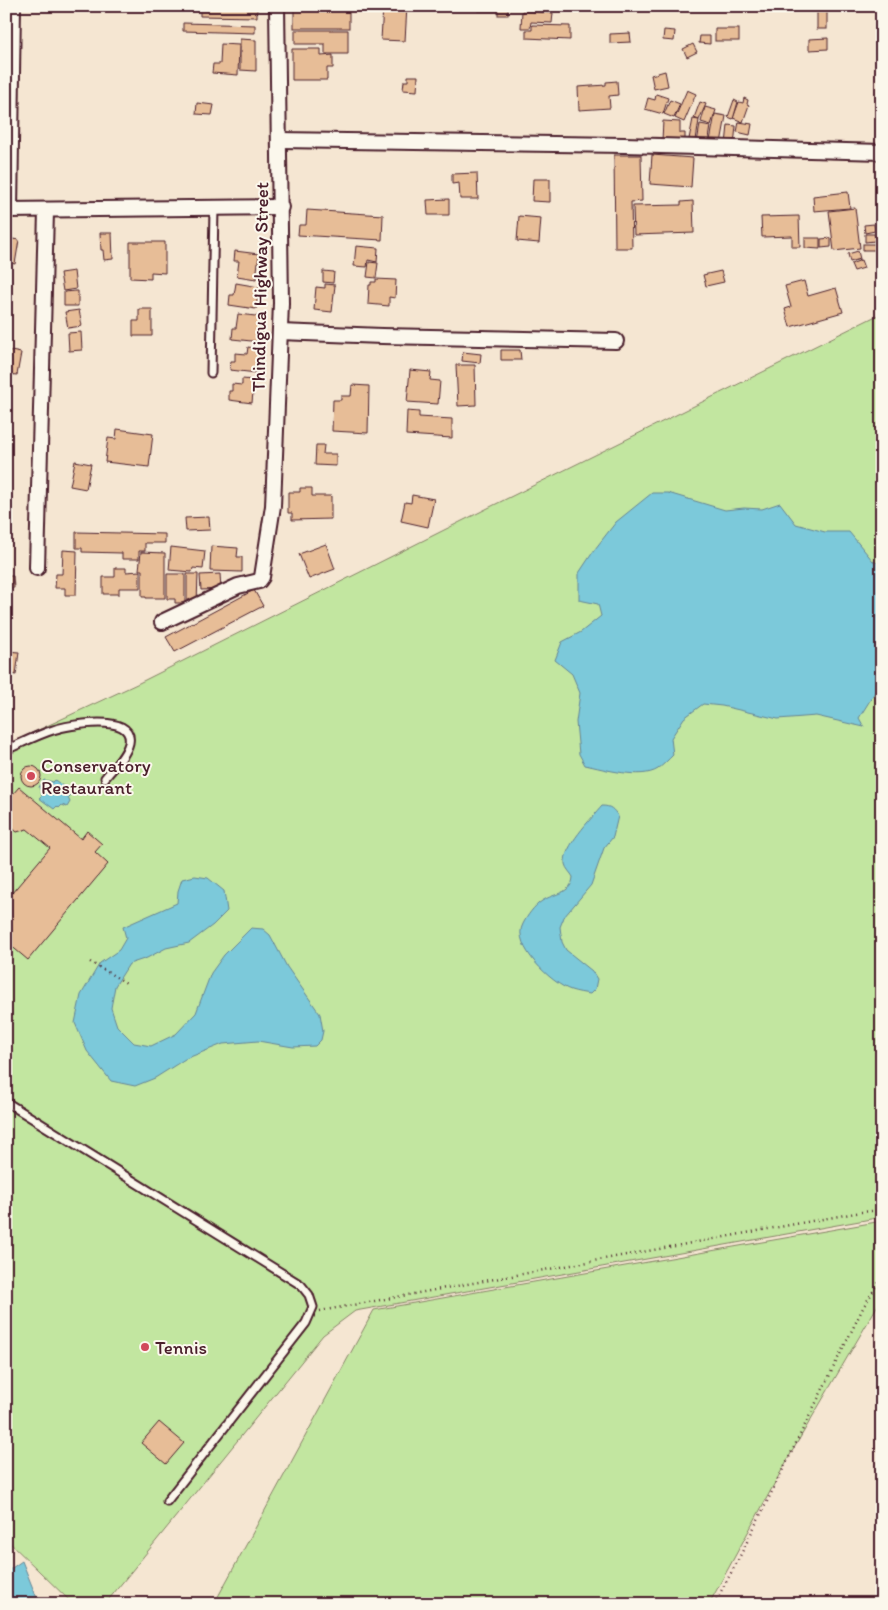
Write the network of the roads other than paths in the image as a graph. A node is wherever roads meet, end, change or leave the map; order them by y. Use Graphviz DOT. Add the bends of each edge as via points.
graph roads {
  1 [pos="13,6"];
  2 [pos="277,6"];
  3 [pos="279,140"];
  4 [pos="882,152"];
  5 [pos="214,208"];
  6 [pos="281,208"];
  7 [pos="8,210"];
  8 [pos="46,211"];
  9 [pos="280,332"];
  10 [pos="616,341"];
  11 [pos="211,373"];
  12 [pos="37,568"];
  13 [pos="162,622"];
  14 [pos="6,750"];
  15 [pos="105,778"];
  16 [pos="6,1102"];
  17 [pos="167,1501"];
  1 -- 7 [label="street"];
  2 -- 3 [label="street, Thindigua Highway Street"];
  3 -- 4 [label="street"];
  3 -- 6 [label="street, Thindigua Highway Street"];
  5 -- 6 [label="street"];
  5 -- 8 [label="street"];
  5 -- 11 [label="lane"];
  6 -- 9 [label="street, Thindigua Highway Street"];
  7 -- 8 [label="street"];
  8 -- 12 [label="street"];
  9 -- 10 [label="street"];
  9 -- 13 [label="street, Thindigua Highway Street" via="273,506 262,577"];
  14 -- 15 [label="lane" via="72,725 118,725 128,732 129,743"];
  16 -- 17 [label="lane" via="301,1286 309,1295 313,1307 306,1322"];
}
